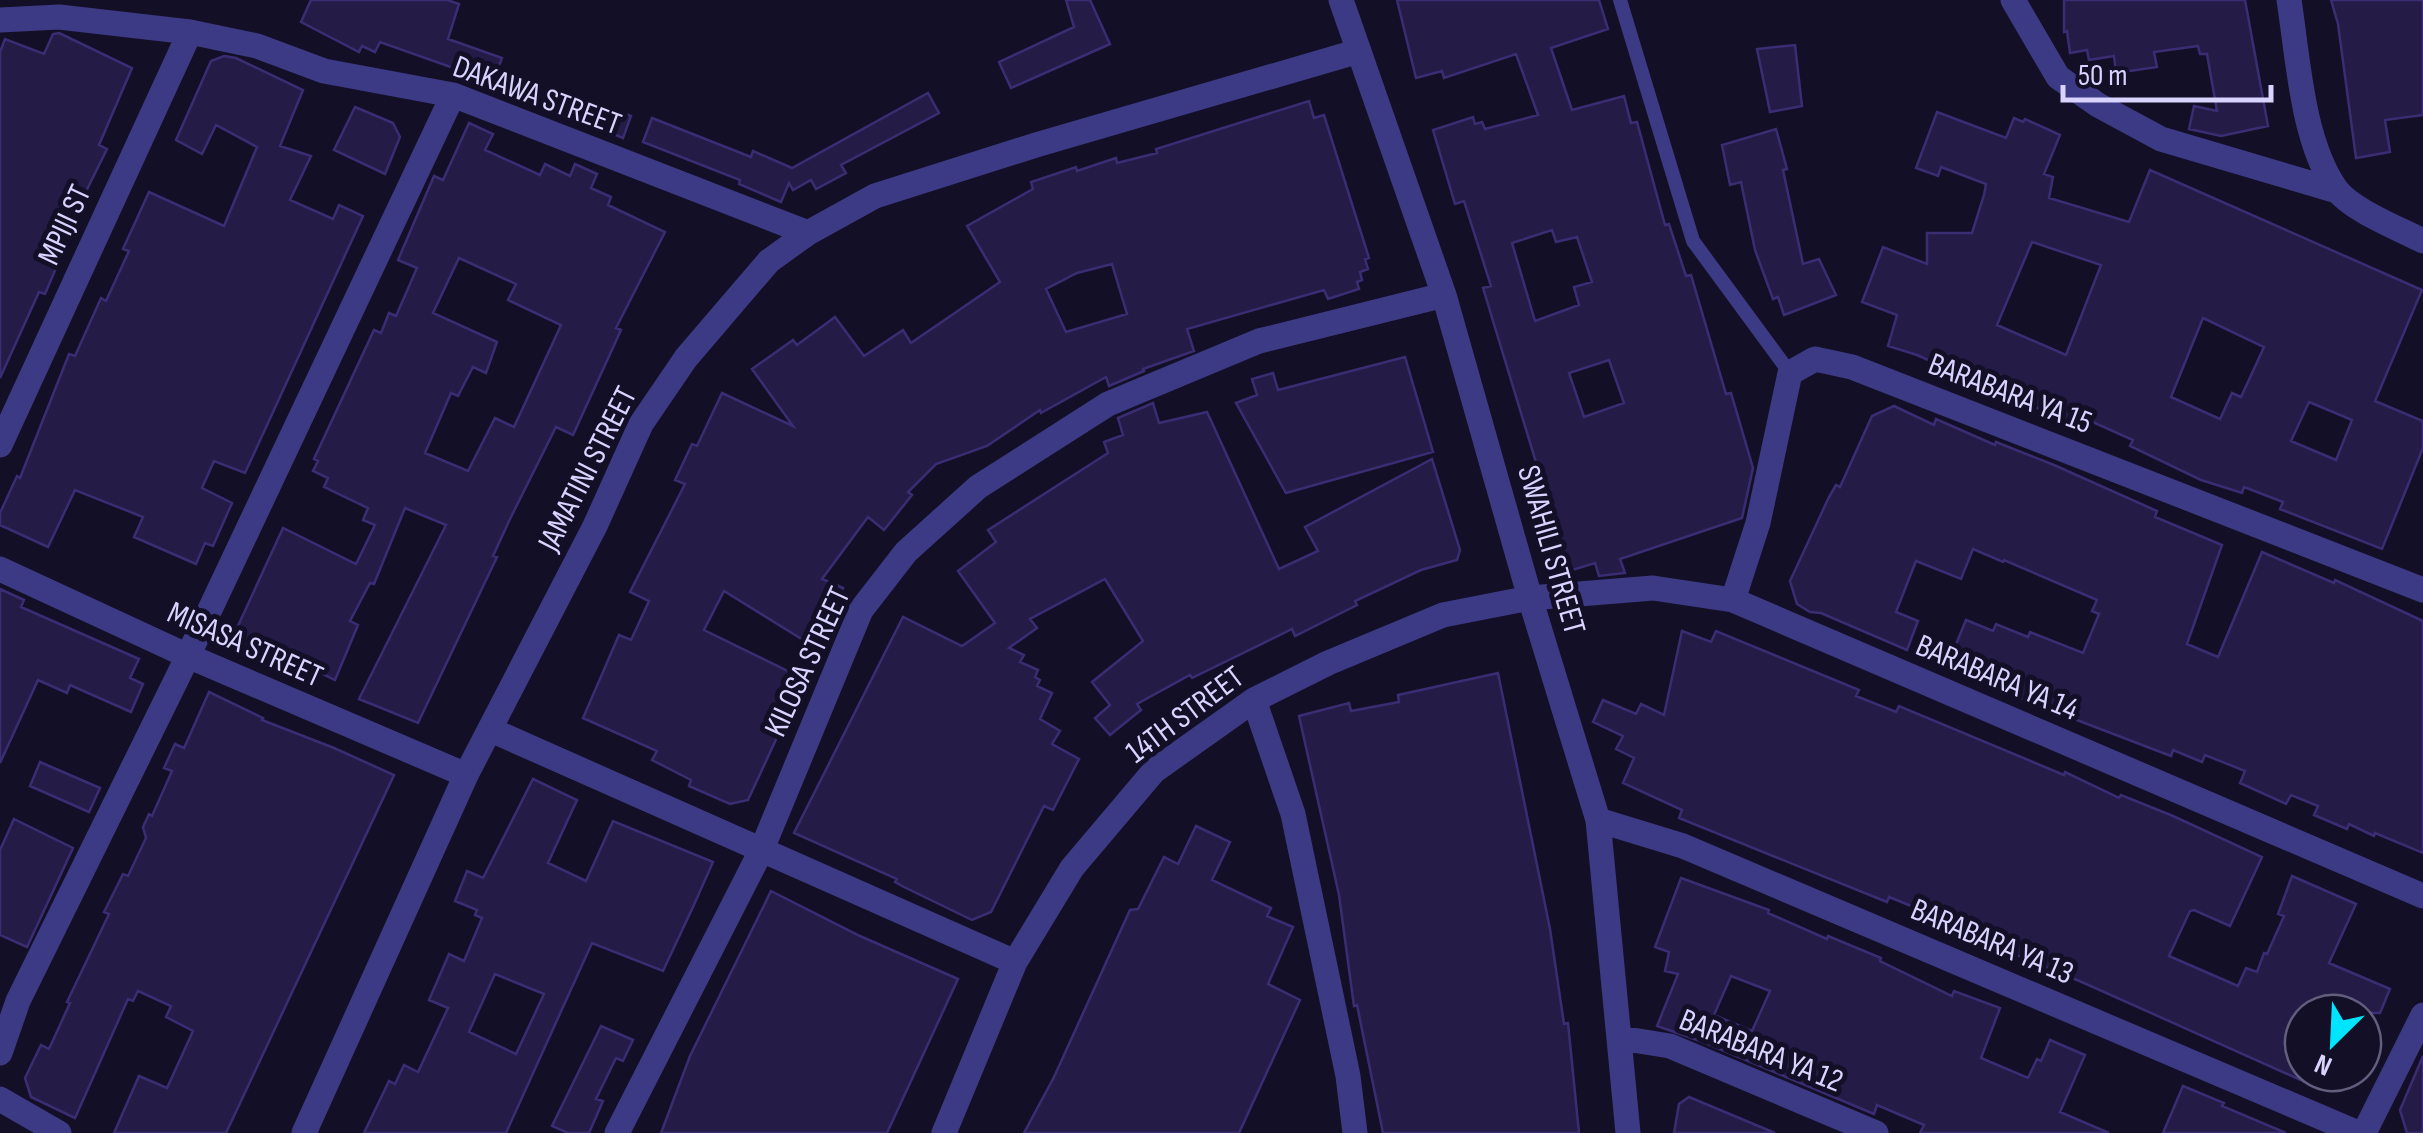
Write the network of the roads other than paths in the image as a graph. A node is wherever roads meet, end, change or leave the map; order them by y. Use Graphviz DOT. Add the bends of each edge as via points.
graph roads {
  1 [pos="1341,0"];
  2 [pos="1620,0"];
  3 [pos="2013,0"];
  4 [pos="2289,0"];
  5 [pos="0,20"];
  6 [pos="190,32"];
  7 [pos="1359,51"];
  8 [pos="454,95"];
  9 [pos="2337,191"];
  10 [pos="808,233"];
  11 [pos="2423,240"];
  12 [pos="1444,294"];
  13 [pos="1790,373"];
  14 [pos="0,444"];
  15 [pos="0,569"];
  16 [pos="2423,590"];
  17 [pos="1530,598"];
  18 [pos="1733,600"];
  19 [pos="188,656"];
  20 [pos="1254,700"];
  21 [pos="490,730"];
  22 [pos="466,775"];
  23 [pos="1598,820"];
  24 [pos="762,849"];
  25 [pos="2423,896"];
  26 [pos="1014,962"];
  27 [pos="2423,1015"];
  28 [pos="1620,1038"];
  29 [pos="0,1053"];
  30 [pos="0,1098"];
  31 [pos="59,1133"];
  32 [pos="304,1133"];
  33 [pos="617,1133"];
  34 [pos="944,1133"];
  35 [pos="1356,1133"];
  36 [pos="1628,1133"];
  37 [pos="1876,1133"];
  38 [pos="2361,1133"];
  1 -- 7 [label="street, SWAHILI STREET"];
  2 -- 13 [label="lane" via="1693,241"];
  3 -- 9 [label="street" via="2058,77 2098,105 2161,139"];
  4 -- 9 [label="street" via="2308,125"];
  5 -- 6 [label="street, DAKAWA STREET" via="59,17"];
  6 -- 8 [label="street, DAKAWA STREET" via="256,46 324,72"];
  6 -- 14 [label="street, MPIJI ST"];
  7 -- 10 [label="street, JAMATINI STREET" via="875,196"];
  7 -- 12 [label="street, SWAHILI STREET"];
  8 -- 10 [label="street, DAKAWA STREET"];
  8 -- 19 [label="street"];
  9 -- 11 [label="street"];
  10 -- 21 [label="street, JAMATINI STREET" via="768,261 726,308 641,424"];
  12 -- 17 [label="street, SWAHILI STREET"];
  12 -- 24 [label="street, KILOSA STREET" via="1259,341 1108,404 978,487 906,552 860,610"];
  13 -- 16 [label="street, BARABARA YA 15" via="1814,360 1852,366"];
  13 -- 18 [label="street" via="1758,523"];
  15 -- 19 [label="street, MISASA STREET"];
  17 -- 18 [label="street, BARABARA YA 14" via="1652,588"];
  17 -- 20 [label="street, 14TH STREET" via="1443,614"];
  17 -- 23 [label="street, SWAHILI STREET"];
  18 -- 25 [label="street, BARABARA YA 14"];
  19 -- 22 [label="street, MISASA STREET"];
  19 -- 29 [label="street" via="18,1000"];
  20 -- 26 [label="street, 14TH STREET" via="1154,771 1072,868"];
  20 -- 35 [label="street" via="1293,814"];
  21 -- 22 [label="street, JAMATINI STREET"];
  21 -- 24 [label="street"];
  22 -- 32 [label="street, JAMATINI STREET"];
  23 -- 28 [label="street, SWAHILI STREET"];
  23 -- 38 [label="street, BARABARA YA 13" via="1682,846"];
  24 -- 26 [label="street"];
  24 -- 33 [label="street, KILOSA STREET"];
  26 -- 34 [label="street, 14TH STREET"];
  27 -- 38 [label="street"];
  28 -- 36 [label="street, SWAHILI STREET"];
  28 -- 37 [label="street, BARABARA YA 12" via="1670,1046"];
  30 -- 31 [label="street"];
}
